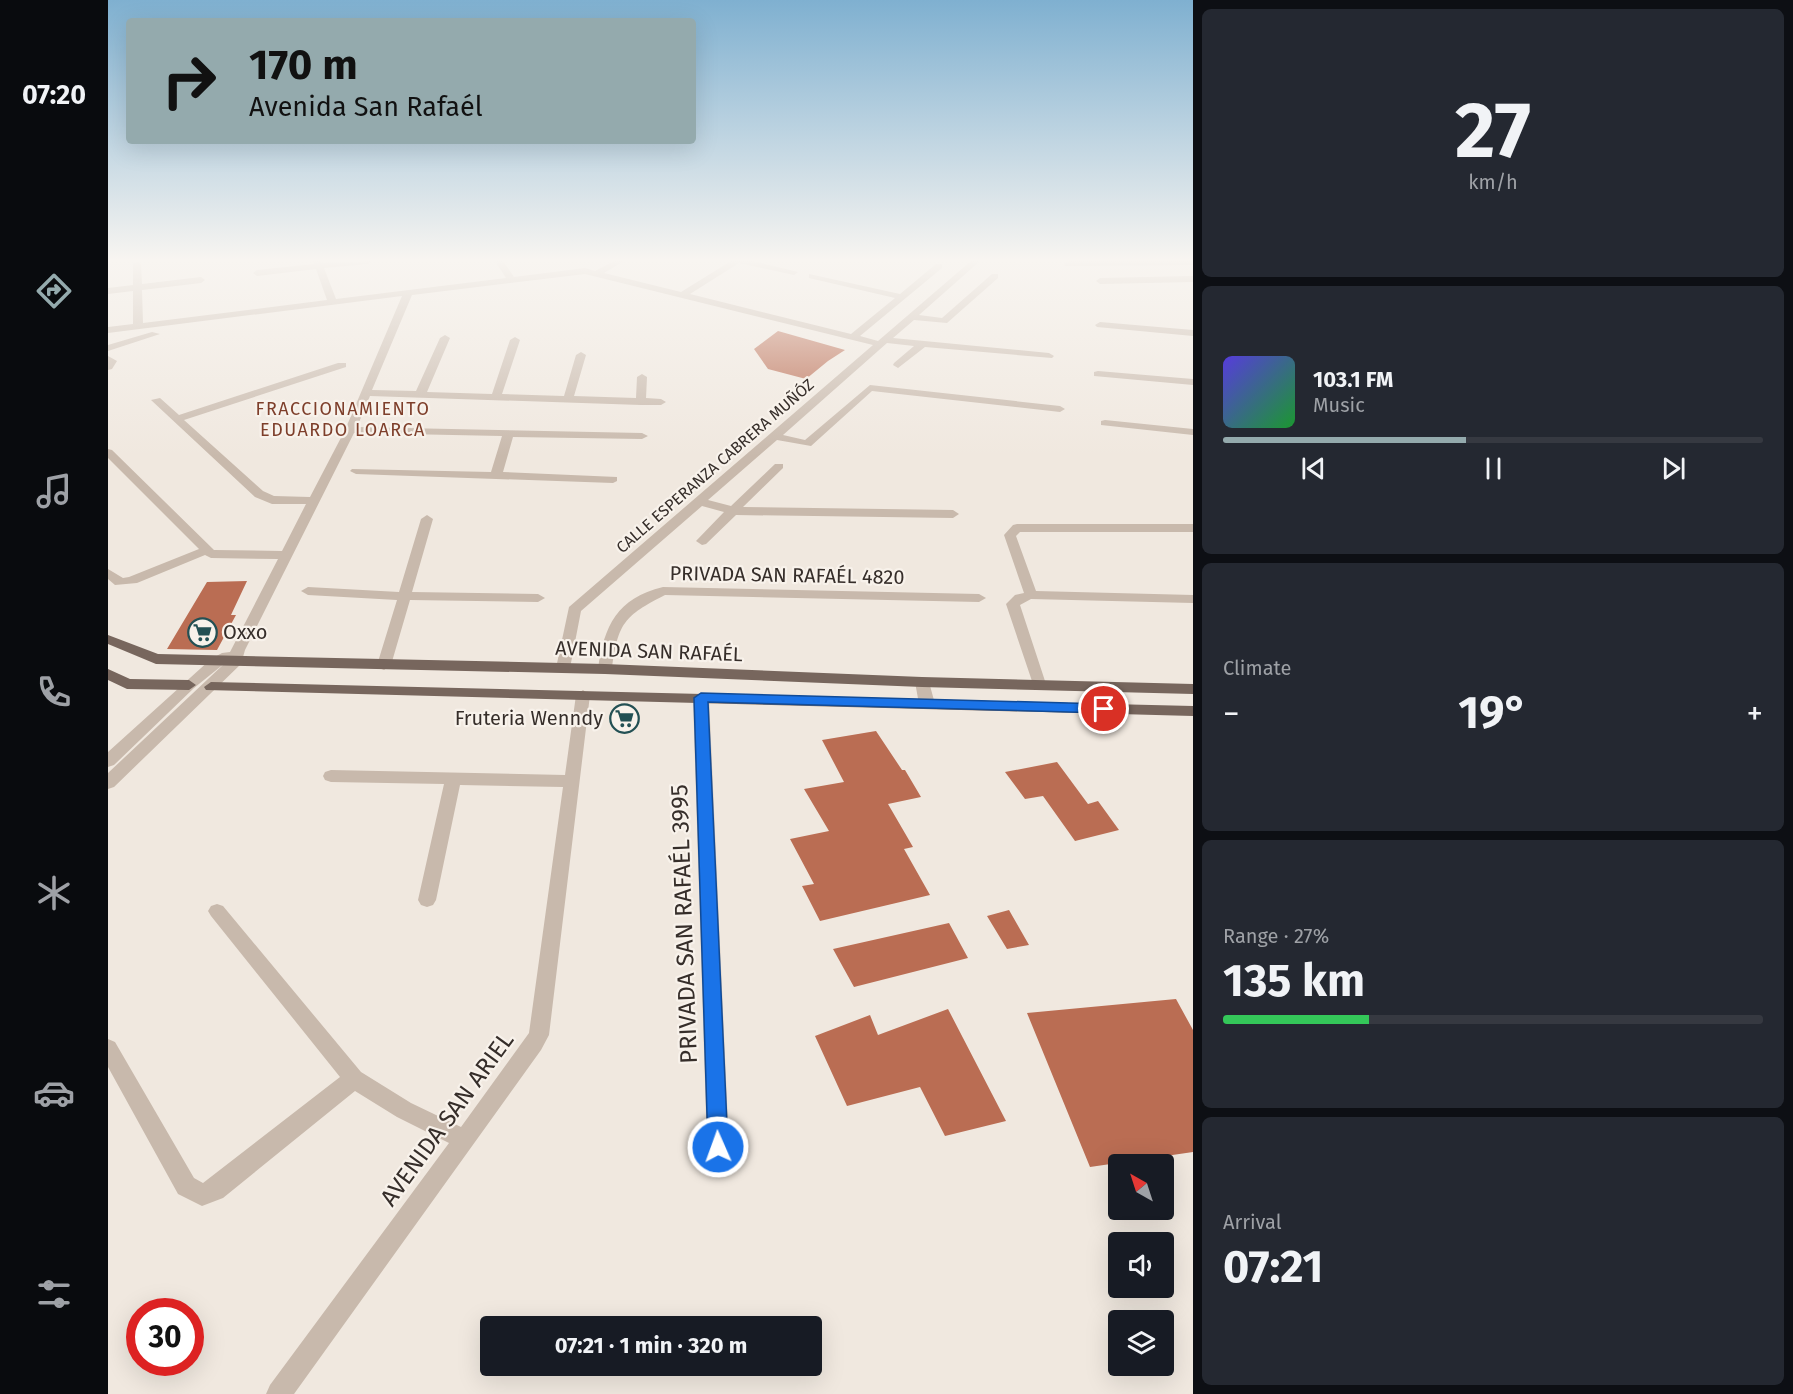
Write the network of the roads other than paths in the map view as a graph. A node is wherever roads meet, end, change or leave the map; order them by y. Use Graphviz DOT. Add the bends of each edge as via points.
graph roads {
  1 [pos="138,326"];
  2 [pos="394,326"];
  3 [pos="806,326"];
  4 [pos="867,326"];
  5 [pos="900,326"];
  6 [pos="1112,326"];
  7 [pos="108,330"];
  8 [pos="1193,333"];
  9 [pos="155,334"];
  10 [pos="445,338"];
  11 [pos="852,338"];
  12 [pos="515,340"];
  13 [pos="882,342"];
  14 [pos="922,344"];
  15 [pos="108,348"];
  16 [pos="581,354"];
  17 [pos="1049,356"];
  18 [pos="108,359"];
  19 [pos="342,365"];
  20 [pos="898,365"];
  21 [pos="108,367"];
  22 [pos="1098,374"];
  23 [pos="642,377"];
  24 [pos="1193,382"];
  25 [pos="366,393"];
  26 [pos="420,395"];
  27 [pos="496,398"];
  28 [pos="568,399"];
  29 [pos="156,400"];
  30 [pos="641,402"];
  31 [pos="661,402"];
  32 [pos="1060,409"];
  33 [pos="177,419"];
  34 [pos="1105,423"];
  35 [pos="350,430"];
  36 [pos="1193,432"];
  37 [pos="508,434"];
  38 [pos="642,436"];
  39 [pos="774,436"];
  40 [pos="108,452"];
  41 [pos="780,466"];
  42 [pos="356,471"];
  43 [pos="496,475"];
  44 [pos="613,478"];
  45 [pos="314,501"];
  46 [pos="699,501"];
  47 [pos="733,511"];
  48 [pos="953,514"];
  49 [pos="427,519"];
  50 [pos="1193,528"];
  51 [pos="702,541"];
  52 [pos="207,550"];
  53 [pos="286,555"];
  54 [pos="108,573"];
  55 [pos="308,591"];
  56 [pos="1031,595"];
  57 [pos="406,596"];
  58 [pos="538,598"];
  59 [pos="979,598"];
  60 [pos="1193,599"];
  61 [pos="108,639"];
  62 [pos="237,655"];
  63 [pos="216,662"];
  64 [pos="384,665"];
  65 [pos="563,668"];
  66 [pos="605,669"];
  67 [pos="108,674"];
  68 [pos="922,682"];
  69 [pos="1039,684"];
  70 [pos="189,685"];
  71 [pos="211,687"];
  72 [pos="1193,689"];
  73 [pos="583,695"];
  74 [pos="701,698"];
  75 [pos="927,704"];
  76 [pos="1193,711"];
  77 [pos="108,761"];
  78 [pos="331,777"];
  79 [pos="453,780"];
  80 [pos="571,781"];
  81 [pos="108,783"];
  82 [pos="428,900"];
  83 [pos="217,911"];
  84 [pos="108,1048"];
  85 [pos="354,1079"];
  86 [pos="465,1139"];
  87 [pos="718,1147"];
  88 [pos="279,1394"];
  1 -- 7 [label="street"];
  2 -- 25 [label="street"];
  3 -- 11 [label="street"];
  4 -- 11 [label="street"];
  5 -- 13 [label="street, CALLE ESPERANZA CABRERA MUÑÓZ"];
  6 -- 8 [label="street"];
  9 -- 15 [label="street"];
  10 -- 26 [label="street"];
  11 -- 13 [label="street"];
  12 -- 27 [label="street"];
  13 -- 14 [label="street"];
  13 -- 39 [label="street, CALLE ESPERANZA CABRERA MUÑÓZ"];
  14 -- 17 [label="street"];
  14 -- 20 [label="street"];
  16 -- 28 [label="street"];
  18 -- 21 [label="street" via="112,361"];
  19 -- 33 [label="street"];
  22 -- 24 [label="street"];
  23 -- 30 [label="street"];
  25 -- 26 [label="street"];
  25 -- 35 [label="street"];
  26 -- 27 [label="street"];
  27 -- 28 [label="street"];
  28 -- 30 [label="street"];
  29 -- 33 [label="street"];
  30 -- 31 [label="street"];
  32 -- 39 [label="street" via="870,388 807,444"];
  33 -- 45 [label="street" via="259,494 272,500"];
  34 -- 36 [label="street"];
  35 -- 37 [label="street"];
  35 -- 45 [label="street"];
  37 -- 38 [label="street"];
  37 -- 43 [label="street"];
  39 -- 46 [label="street, CALLE ESPERANZA CABRERA MUÑÓZ"];
  40 -- 52 [label="street"];
  41 -- 47 [label="street"];
  42 -- 43 [label="street"];
  43 -- 44 [label="street"];
  45 -- 53 [label="street"];
  46 -- 47 [label="street"];
  46 -- 65 [label="street, CALLE ESPERANZA CABRERA MUÑÓZ" via="574,610"];
  47 -- 48 [label="street"];
  47 -- 51 [label="street"];
  49 -- 57 [label="street"];
  50 -- 56 [label="street" via="1017,528 1010,535"];
  52 -- 53 [label="street" via="212,554"];
  52 -- 54 [label="street" via="132,580 120,582"];
  53 -- 62 [label="street"];
  55 -- 57 [label="street"];
  56 -- 60 [label="street"];
  56 -- 69 [label="street" via="1020,597 1013,604"];
  57 -- 58 [label="street"];
  57 -- 64 [label="street"];
  59 -- 66 [label="street, PRIVADA SAN RAFAÉL 4820" via="663,591 637,603 612,627"];
  61 -- 63 [label="main road, AVENIDA SAN RAFAÉL" via="156,659"];
  62 -- 63 [label="main road, AVENIDA SAN RAFAÉL"];
  62 -- 64 [label="main road, AVENIDA SAN RAFAÉL"];
  62 -- 71 [label="street"];
  63 -- 70 [label="street"];
  64 -- 65 [label="main road, AVENIDA SAN RAFAÉL"];
  65 -- 66 [label="main road, AVENIDA SAN RAFAÉL"];
  66 -- 68 [label="main road, AVENIDA SAN RAFAÉL"];
  67 -- 70 [label="main road" via="127,684"];
  68 -- 69 [label="main road, AVENIDA SAN RAFAÉL"];
  68 -- 75 [label="street"];
  69 -- 72 [label="main road, AVENIDA SAN RAFAÉL"];
  70 -- 71 [label="street"];
  70 -- 77 [label="street"];
  71 -- 73 [label="main road"];
  71 -- 81 [label="street"];
  73 -- 74 [label="main road"];
  73 -- 80 [label="street, AVENIDA SAN ARIEL"];
  74 -- 75 [label="main road"];
  74 -- 87 [label="street, PRIVADA SAN RAFAÉL 3995"];
  75 -- 76 [label="main road"];
  78 -- 79 [label="street"];
  79 -- 80 [label="street"];
  79 -- 82 [label="street"];
  80 -- 86 [label="street, AVENIDA SAN ARIEL" via="539,1035"];
  83 -- 85 [label="street"];
  84 -- 85 [label="street" via="186,1186 202,1195 214,1190"];
  85 -- 86 [label="street" via="404,1110"];
  86 -- 88 [label="street, AVENIDA SAN ARIEL"];
}
